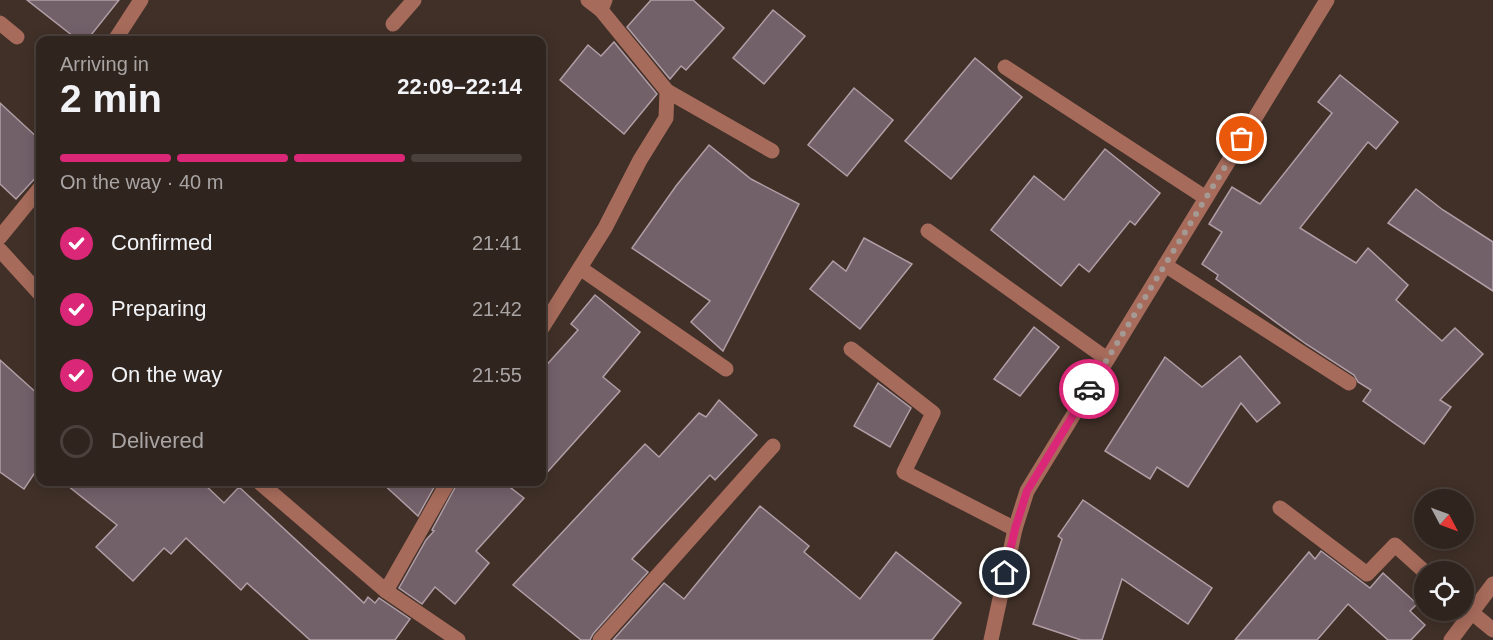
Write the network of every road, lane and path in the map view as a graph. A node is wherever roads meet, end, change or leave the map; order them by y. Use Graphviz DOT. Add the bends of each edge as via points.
graph roads {
  1 [pos="141,0"];
  2 [pos="414,0"];
  3 [pos="588,0"];
  4 [pos="1327,0"];
  5 [pos="603,5"];
  6 [pos="0,23"];
  7 [pos="393,24"];
  8 [pos="118,36"];
  9 [pos="17,37"];
  10 [pos="1005,67"];
  11 [pos="667,91"];
  12 [pos="772,151"];
  13 [pos="36,193"];
  14 [pos="1206,198"];
  15 [pos="928,231"];
  16 [pos="0,237"];
  17 [pos="0,250"];
  18 [pos="1165,265"];
  19 [pos="580,268"];
  20 [pos="36,290"];
  21 [pos="546,322"];
  22 [pos="850,349"];
  23 [pos="1107,359"];
  24 [pos="726,369"];
  25 [pos="1349,383"];
  26 [pos="773,446"];
  27 [pos="264,486"];
  28 [pos="446,486"];
  29 [pos="1280,508"];
  30 [pos="1015,529"];
  31 [pos="1414,562"];
  32 [pos="1493,584"];
  33 [pos="386,591"];
  34 [pos="1474,603"];
  35 [pos="1474,614"];
  36 [pos="1461,621"];
  37 [pos="1493,630"];
  38 [pos="458,640"];
  39 [pos="600,640"];
  40 [pos="991,640"];
  41 [pos="1451,640"];
  1 -- 8 [label="street"];
  2 -- 7 [label="street"];
  3 -- 5 [label="street"];
  4 -- 14 [label="street"];
  5 -- 11 [label="street"];
  6 -- 9 [label="street"];
  10 -- 14 [label="street"];
  11 -- 12 [label="street"];
  11 -- 19 [label="street" via="666,118"];
  13 -- 16 [label="street"];
  14 -- 18 [label="street"];
  15 -- 23 [label="street"];
  17 -- 20 [label="street"];
  18 -- 23 [label="street"];
  18 -- 25 [label="street"];
  19 -- 21 [label="street"];
  19 -- 24 [label="street"];
  22 -- 30 [label="street" via="933,413 904,472"];
  23 -- 30 [label="street" via="1027,491"];
  26 -- 39 [label="street"];
  27 -- 33 [label="street"];
  28 -- 33 [label="street"];
  29 -- 31 [label="street" via="1368,574 1395,545"];
  30 -- 40 [label="street"];
  32 -- 34 [label="street"];
  33 -- 38 [label="street"];
  35 -- 37 [label="street"];
  36 -- 41 [label="street"];
}
